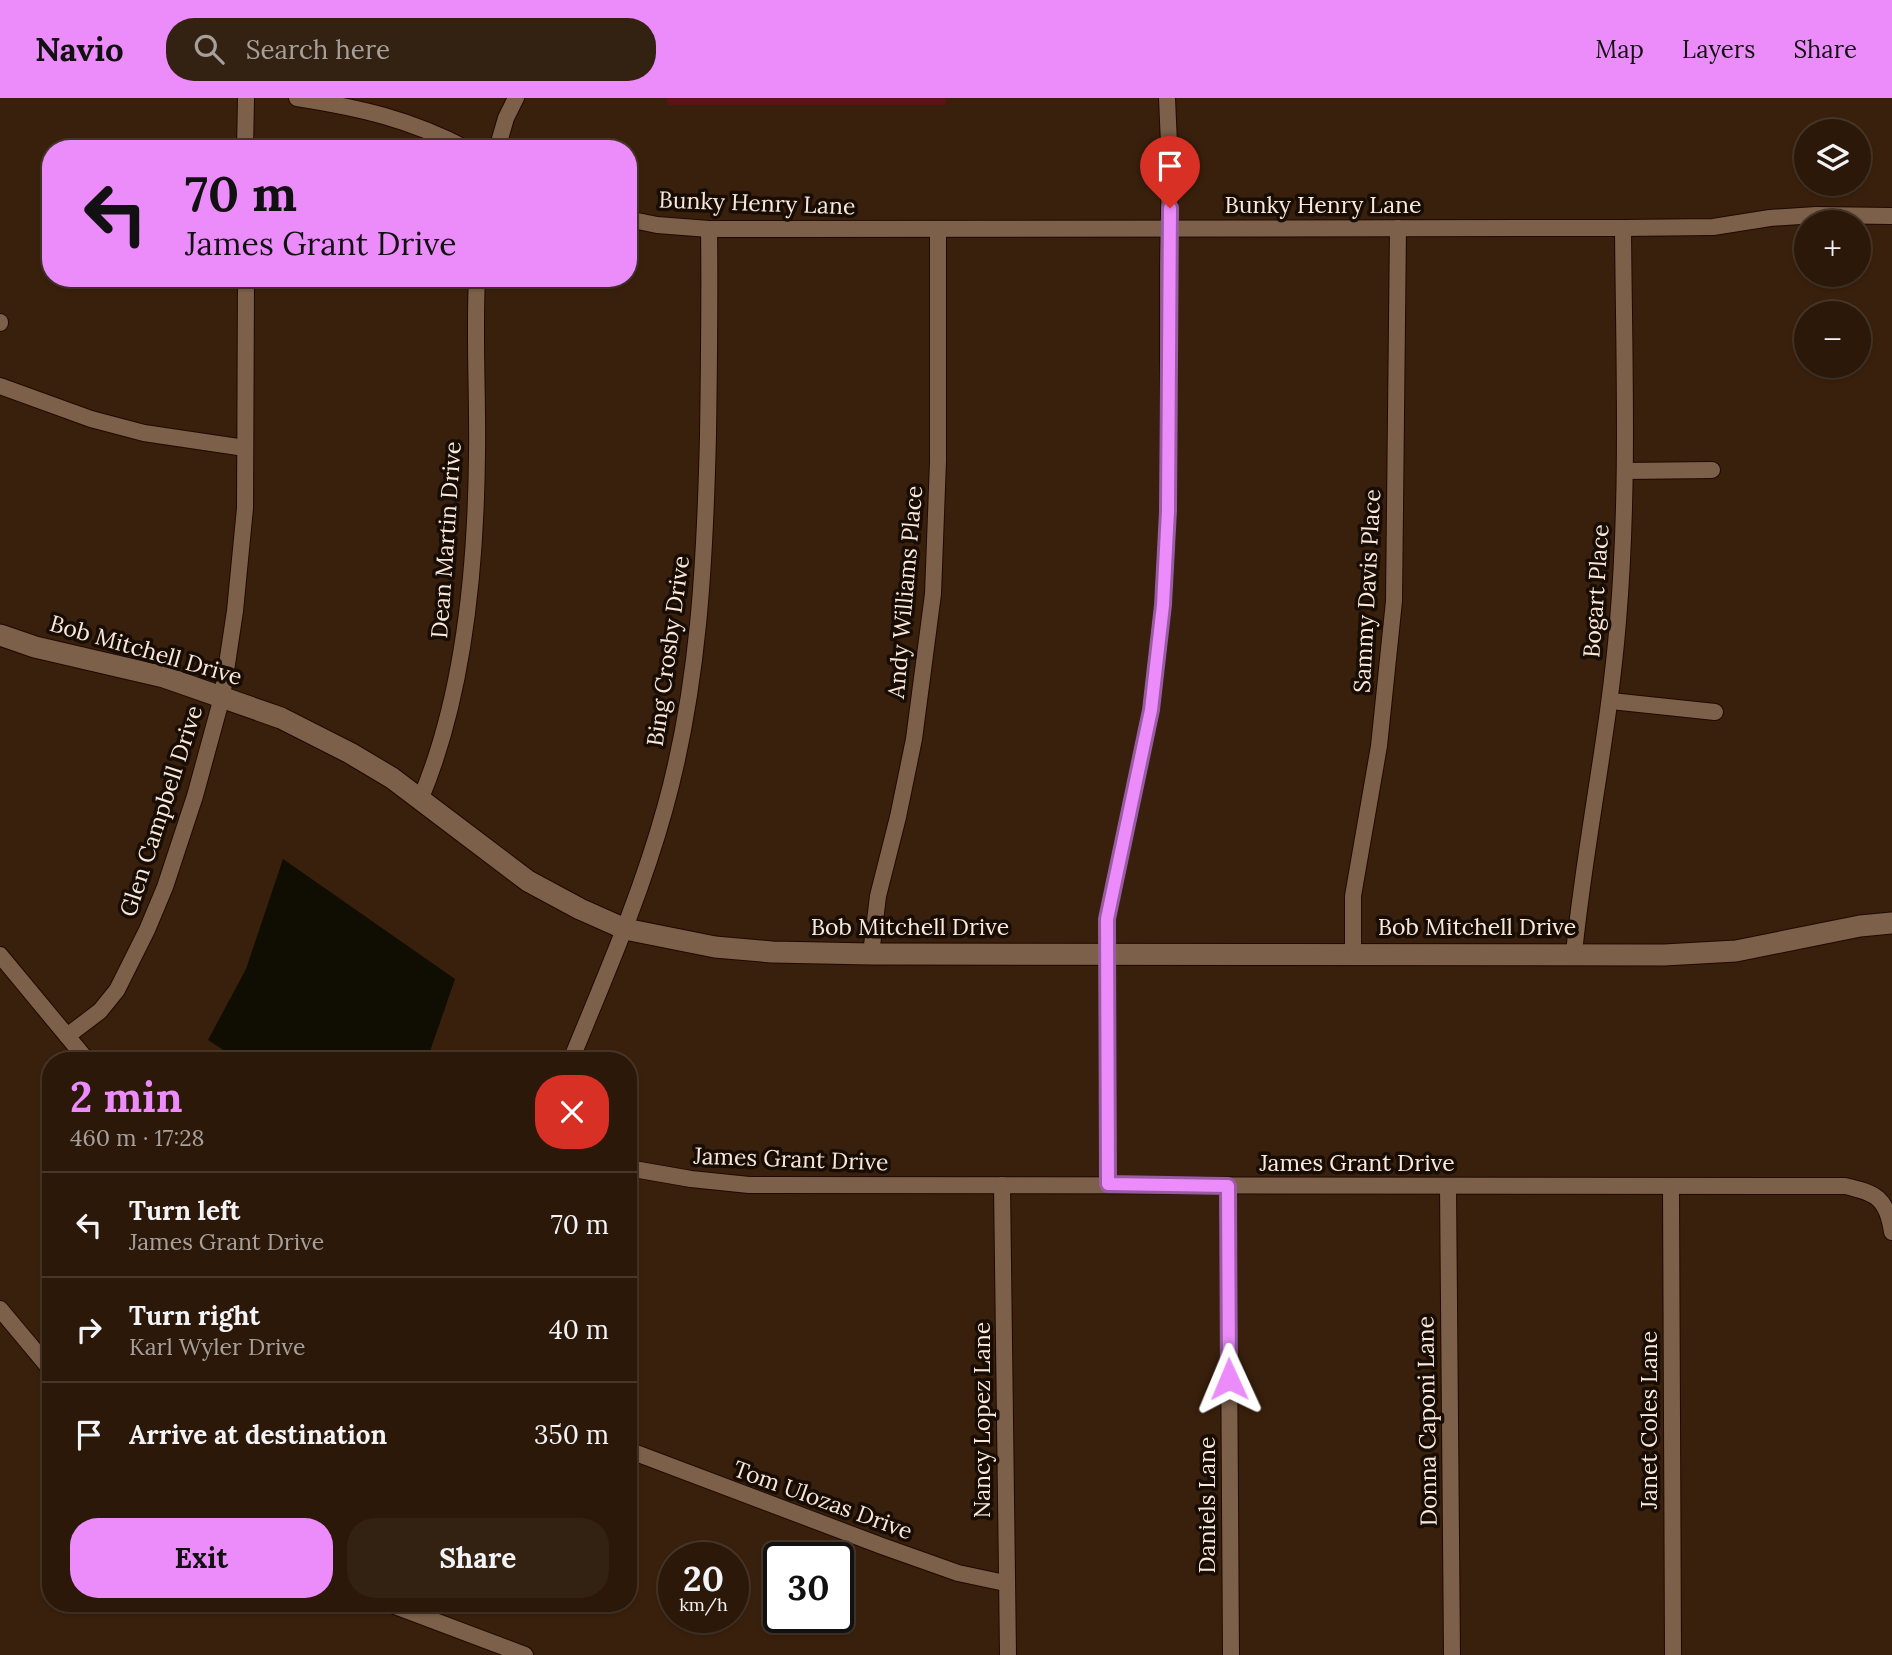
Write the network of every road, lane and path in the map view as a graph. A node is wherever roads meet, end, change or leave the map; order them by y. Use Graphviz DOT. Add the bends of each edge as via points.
graph roads {
  1 [pos="246,98"];
  2 [pos="297,98"];
  3 [pos="516,98"];
  4 [pos="1167,98"];
  5 [pos="245,140"];
  6 [pos="450,140"];
  7 [pos="500,140"];
  8 [pos="1892,216"];
  9 [pos="637,221"];
  10 [pos="1170,228"];
  11 [pos="1398,228"];
  12 [pos="1623,228"];
  13 [pos="709,229"];
  14 [pos="938,229"];
  15 [pos="246,287"];
  16 [pos="477,287"];
  17 [pos="0,386"];
  18 [pos="245,448"];
  19 [pos="1712,470"];
  20 [pos="1625,471"];
  21 [pos="0,635"];
  22 [pos="222,697"];
  23 [pos="1611,701"];
  24 [pos="1715,712"];
  25 [pos="420,800"];
  26 [pos="1892,923"];
  27 [pos="625,929"];
  28 [pos="1353,953"];
  29 [pos="1574,953"];
  30 [pos="871,954"];
  31 [pos="1108,954"];
  32 [pos="0,955"];
  33 [pos="67,1036"];
  34 [pos="80,1052"];
  35 [pos="574,1052"];
  36 [pos="637,1170"];
  37 [pos="1108,1184"];
  38 [pos="1002,1185"];
  39 [pos="1228,1186"];
  40 [pos="1448,1186"];
  41 [pos="1671,1186"];
  42 [pos="1892,1232"];
  43 [pos="0,1309"];
  44 [pos="42,1359"];
  45 [pos="637,1453"];
  46 [pos="1005,1583"];
  47 [pos="411,1612"];
  48 [pos="525,1655"];
  49 [pos="1008,1655"];
  50 [pos="1231,1655"];
  51 [pos="1452,1655"];
  52 [pos="1673,1655"];
  1 -- 5 [label="street"];
  2 -- 6 [label="street" via="374,111"];
  3 -- 7 [label="street"];
  4 -- 10 [label="street"];
  8 -- 12 [label="street, Bunky Henry Lane" via="1816,215 1713,227"];
  9 -- 13 [label="street, Bunky Henry Lane"];
  10 -- 11 [label="street, Bunky Henry Lane"];
  10 -- 14 [label="street, Bunky Henry Lane"];
  10 -- 31 [label="street" via="1163,605 1151,710 1107,919"];
  11 -- 12 [label="street, Bunky Henry Lane"];
  11 -- 28 [label="street, Sammy Davis Place" via="1394,601 1378,746 1353,896"];
  12 -- 20 [label="street, Bogart Place"];
  13 -- 14 [label="street, Bunky Henry Lane"];
  13 -- 27 [label="street, Bing Crosby Drive" via="706,542 699,623 666,805"];
  14 -- 30 [label="street, Andy Williams Place" via="933,594 914,739 878,896"];
  15 -- 18 [label="street, Glen Campbell Drive"];
  16 -- 25 [label="street, Dean Martin Drive" via="477,456 471,564 450,708"];
  17 -- 18 [label="street" via="144,433"];
  18 -- 22 [label="street, Glen Campbell Drive" via="237,598"];
  19 -- 20 [label="street"];
  20 -- 23 [label="street, Bogart Place"];
  21 -- 22 [label="street, Bob Mitchell Drive"];
  22 -- 25 [label="street, Bob Mitchell Drive" via="281,718 349,753"];
  22 -- 33 [label="street, Glen Campbell Drive" via="195,796 147,930 117,990 100,1011"];
  23 -- 24 [label="street"];
  23 -- 29 [label="street, Bogart Place"];
  25 -- 27 [label="street, Bob Mitchell Drive" via="528,881"];
  26 -- 29 [label="street, Bob Mitchell Drive" via="1736,951"];
  27 -- 30 [label="street, Bob Mitchell Drive" via="715,947"];
  27 -- 35 [label="street, Bing Crosby Drive"];
  28 -- 29 [label="street, Bob Mitchell Drive"];
  28 -- 31 [label="street, Bob Mitchell Drive"];
  30 -- 31 [label="street, Bob Mitchell Drive"];
  31 -- 37 [label="street"];
  32 -- 33 [label="street"];
  33 -- 34 [label="street"];
  36 -- 38 [label="street, James Grant Drive" via="749,1185"];
  37 -- 38 [label="street, James Grant Drive"];
  37 -- 39 [label="street, James Grant Drive"];
  38 -- 46 [label="street, Nancy Lopez Lane"];
  39 -- 40 [label="street, James Grant Drive"];
  39 -- 50 [label="street, Daniels Lane"];
  40 -- 41 [label="street, James Grant Drive"];
  40 -- 51 [label="street, Donna Caponi Lane"];
  41 -- 42 [label="street, James Grant Drive" via="1845,1186 1870,1191 1887,1210"];
  41 -- 52 [label="street, Janet Coles Lane"];
  43 -- 44 [label="street"];
  45 -- 46 [label="street, Tom Ulozas Drive" via="958,1573"];
  46 -- 49 [label="street, Nancy Lopez Lane"];
  47 -- 48 [label="street"];
}
